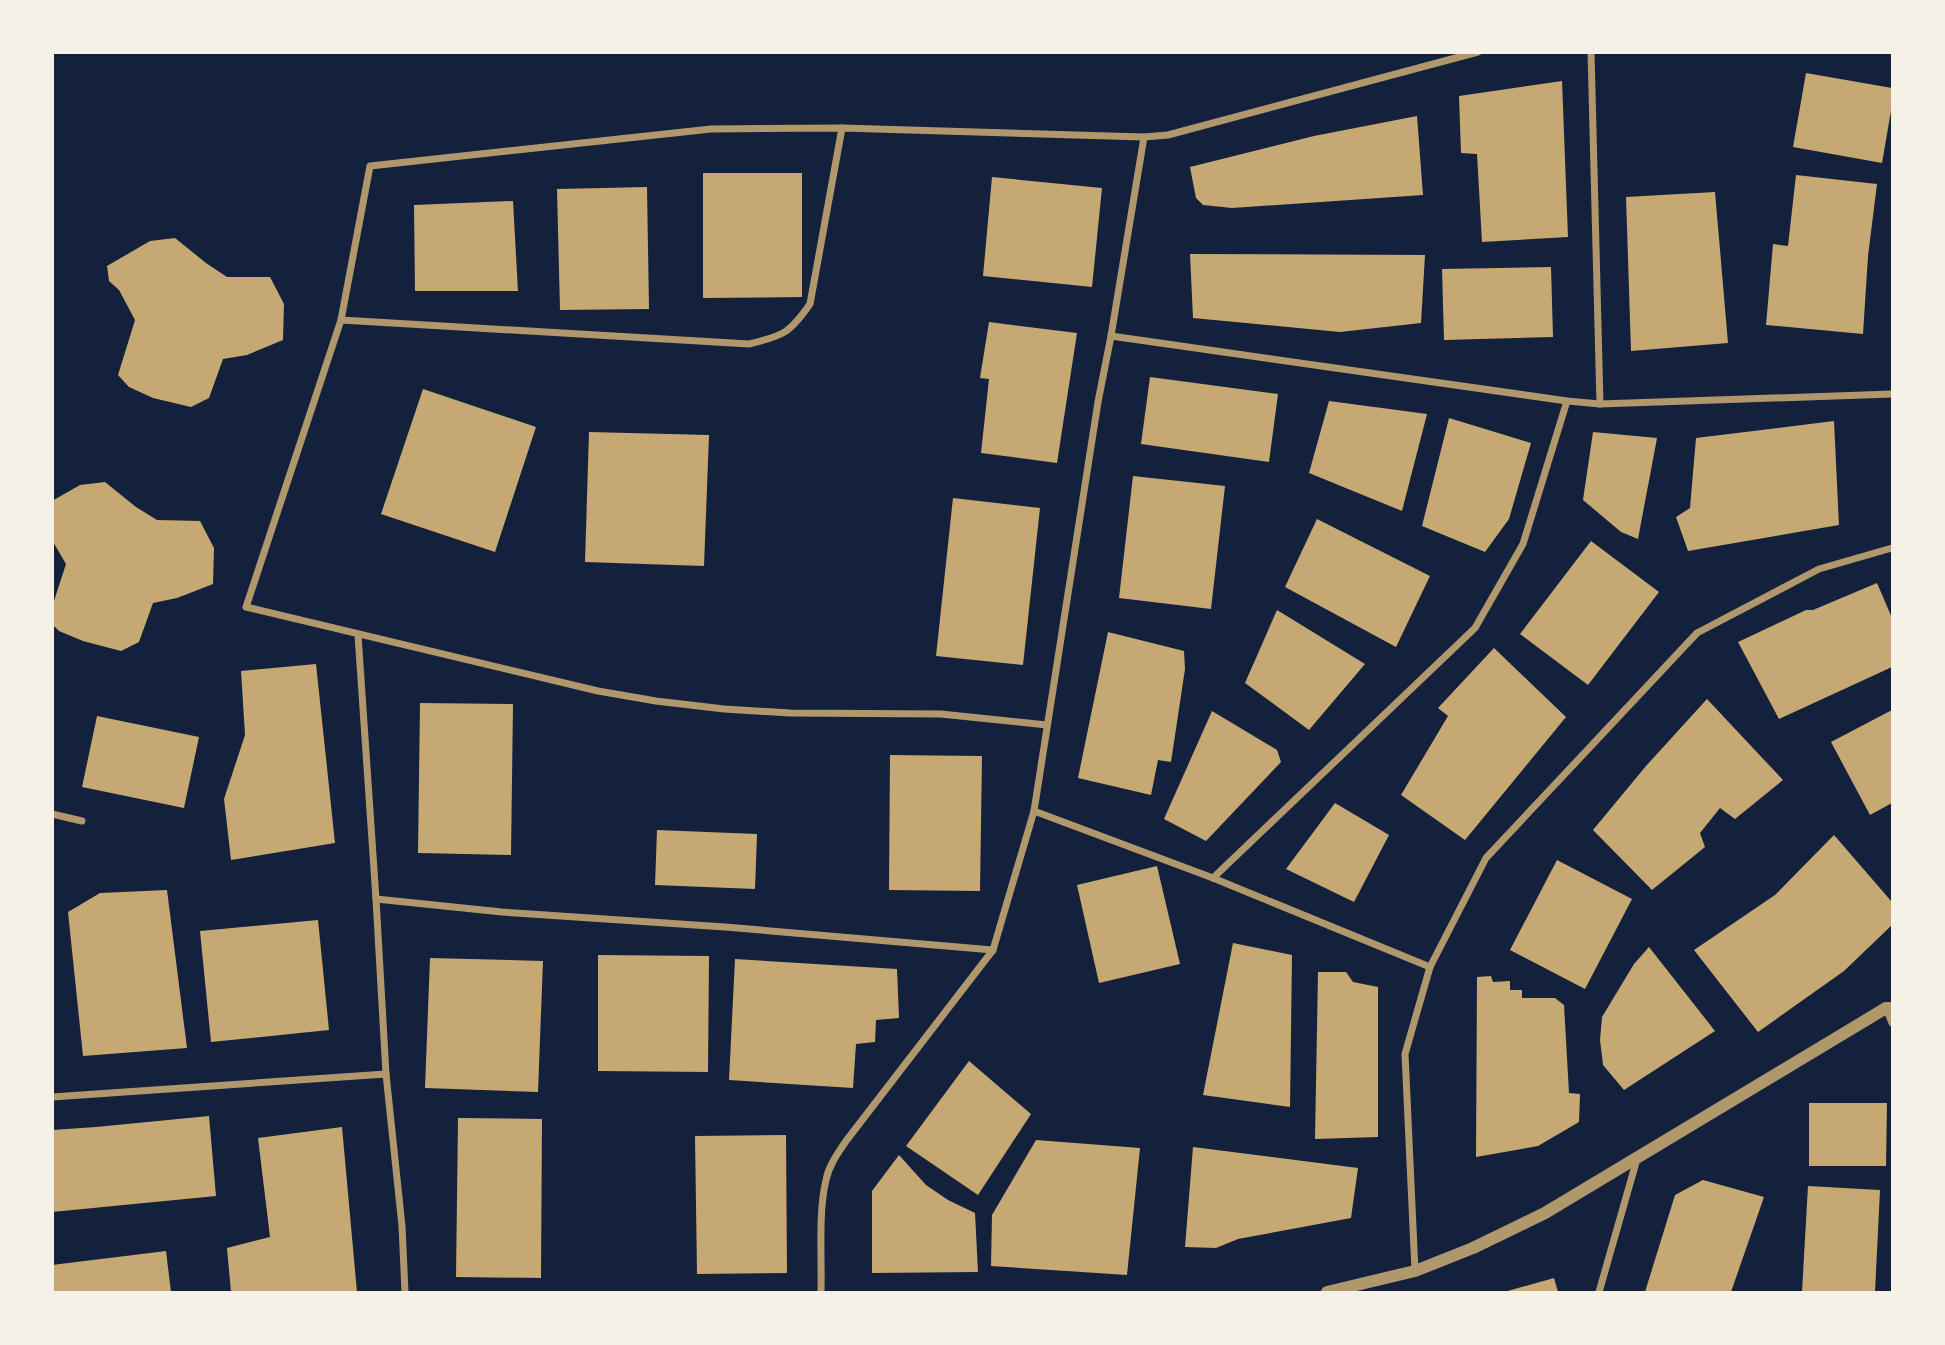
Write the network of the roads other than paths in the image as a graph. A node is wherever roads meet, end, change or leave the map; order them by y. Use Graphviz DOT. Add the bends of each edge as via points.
graph roads {
  1 [pos="1478,52"];
  2 [pos="1591,52"];
  3 [pos="842,128"];
  4 [pos="1144,137"];
  5 [pos="341,320"];
  6 [pos="1111,335"];
  7 [pos="1892,394"];
  8 [pos="1567,401"];
  9 [pos="1600,404"];
  10 [pos="1892,548"];
  11 [pos="358,635"];
  12 [pos="1047,725"];
  13 [pos="1034,811"];
  14 [pos="52,814"];
  15 [pos="82,821"];
  16 [pos="1213,878"];
  17 [pos="376,899"];
  18 [pos="993,950"];
  19 [pos="1430,967"];
  20 [pos="1890,1004"];
  21 [pos="1892,1023"];
  22 [pos="386,1074"];
  23 [pos="52,1097"];
  24 [pos="1637,1158"];
  25 [pos="1416,1271"];
  26 [pos="405,1293"];
  27 [pos="821,1293"];
  28 [pos="1327,1293"];
  29 [pos="1599,1293"];
  1 -- 4 [label="street" via="1201,127"];
  2 -- 9 [label="street"];
  3 -- 4 [label="street"];
  3 -- 5 [label="street" via="711,129 370,166"];
  3 -- 5 [label="street" via="810,303 797,323 776,338 749,344"];
  4 -- 6 [label="street"];
  5 -- 11 [label="street" via="246,607"];
  6 -- 8 [label="street"];
  6 -- 12 [label="street"];
  7 -- 9 [label="street"];
  8 -- 9 [label="street"];
  8 -- 16 [label="street" via="1523,544 1475,628"];
  10 -- 19 [label="street" via="1819,569 1697,633 1486,858"];
  11 -- 12 [label="street" via="656,701 790,713 941,714"];
  11 -- 17 [label="street"];
  12 -- 13 [label="street"];
  13 -- 16 [label="street"];
  13 -- 18 [label="street"];
  14 -- 15 [label="street"];
  16 -- 19 [label="street"];
  17 -- 18 [label="street"];
  17 -- 22 [label="street"];
  18 -- 27 [label="street" via="834,1159 822,1199"];
  19 -- 25 [label="street" via="1405,1054"];
  20 -- 21 [label="street"];
  20 -- 24 [label="street"];
  22 -- 23 [label="street"];
  22 -- 26 [label="street"];
  24 -- 25 [label="street" via="1545,1213"];
  24 -- 29 [label="street"];
  25 -- 28 [label="street"];
}
